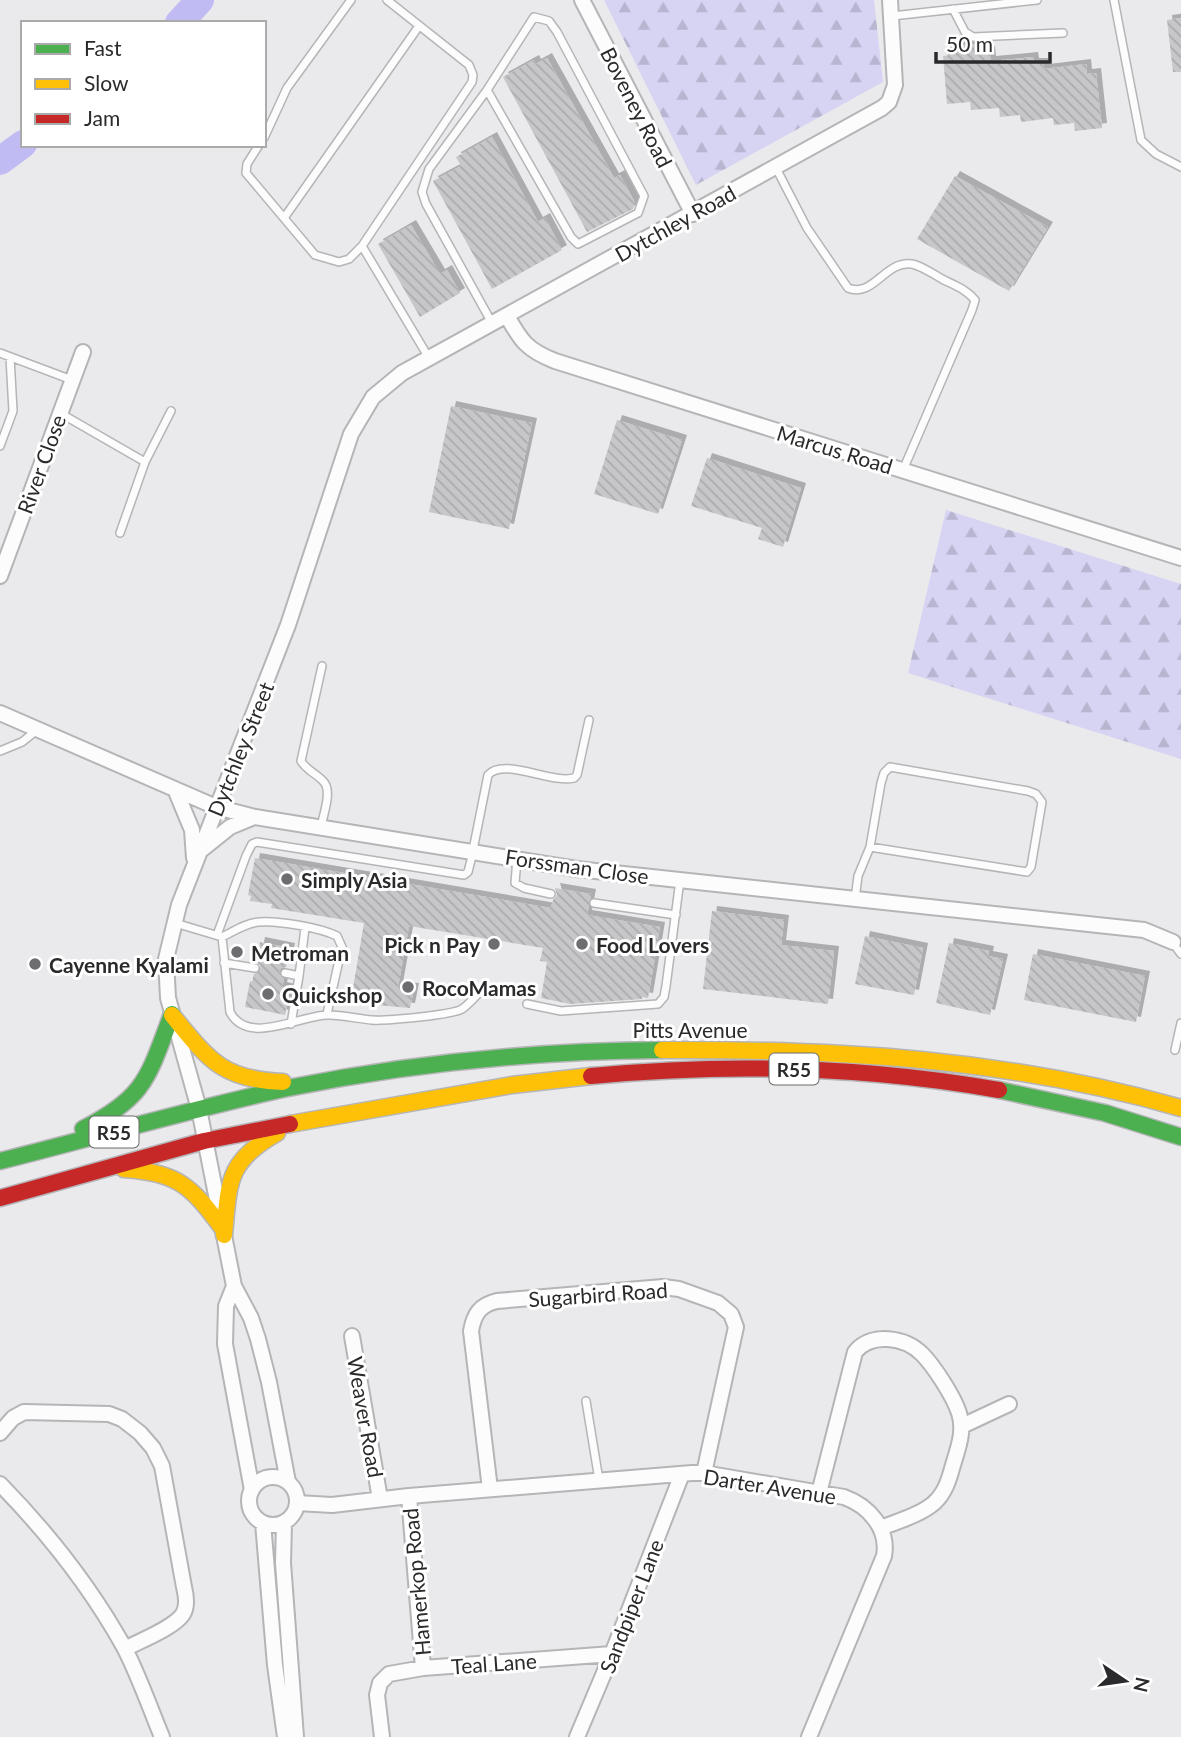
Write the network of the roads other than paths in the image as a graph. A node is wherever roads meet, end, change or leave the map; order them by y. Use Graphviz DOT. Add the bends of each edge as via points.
graph roads {
  1 [pos="351,0"];
  2 [pos="387,0"];
  3 [pos="582,0"];
  4 [pos="890,0"];
  5 [pos="1037,0"];
  6 [pos="1114,0"];
  7 [pos="953,9"];
  8 [pos="892,16"];
  9 [pos="419,26"];
  10 [pos="1063,33"];
  11 [pos="487,90"];
  12 [pos="266,134"];
  13 [pos="258,147"];
  14 [pos="1181,167"];
  15 [pos="776,168"];
  16 [pos="693,214"];
  17 [pos="284,218"];
  18 [pos="362,246"];
  19 [pos="507,316"];
  20 [pos="493,324"];
  21 [pos="83,352"];
  22 [pos="0,353"];
  23 [pos="10,357"];
  24 [pos="429,358"];
  25 [pos="72,380"];
  26 [pos="373,397"];
  27 [pos="171,411"];
  28 [pos="60,413"];
  29 [pos="0,446"];
  30 [pos="145,462"];
  31 [pos="903,470"];
  32 [pos="120,533"];
  33 [pos="1181,558"];
  34 [pos="0,576"];
  35 [pos="322,666"];
  36 [pos="0,713"];
  37 [pos="590,720"];
  38 [pos="38,729"];
  39 [pos="0,751"];
  40 [pos="175,789"];
  41 [pos="216,807"];
  42 [pos="255,817"];
  43 [pos="321,827"];
  44 [pos="870,847"];
  45 [pos="473,851"];
  46 [pos="197,858"];
  47 [pos="517,858"];
  48 [pos="680,880"];
  49 [pos="551,894"];
  50 [pos="855,899"];
  51 [pos="594,903"];
  52 [pos="676,915"];
  53 [pos="174,923"];
  54 [pos="305,928"];
  55 [pos="219,936"];
  56 [pos="1178,946"];
  57 [pos="224,963"];
  58 [pos="255,968"];
  59 [pos="285,973"];
  60 [pos="299,976"];
  61 [pos="478,994"];
  62 [pos="527,1004"];
  63 [pos="327,1014"];
  64 [pos="172,1015"];
  65 [pos="1181,1023"];
  66 [pos="291,1024"];
  67 [pos="1175,1050"];
  68 [pos="332,1080"];
  69 [pos="1181,1108"];
  70 [pos="199,1109"];
  71 [pos="296,1123"];
  72 [pos="1181,1137"];
  73 [pos="206,1141"];
  74 [pos="30,1154"];
  75 [pos="0,1161"];
  76 [pos="106,1168"];
  77 [pos="0,1198"];
  78 [pos="223,1232"];
  79 [pos="233,1286"];
  80 [pos="352,1336"];
  81 [pos="586,1401"];
  82 [pos="1009,1404"];
  83 [pos="962,1426"];
  84 [pos="0,1433"];
  85 [pos="704,1473"];
  86 [pos="682,1474"];
  87 [pos="599,1480"];
  88 [pos="288,1482"];
  89 [pos="0,1484"];
  90 [pos="490,1489"];
  91 [pos="252,1490"];
  92 [pos="819,1493"];
  93 [pos="409,1496"];
  94 [pos="380,1499"];
  95 [pos="297,1503"];
  96 [pos="263,1523"];
  97 [pos="284,1523"];
  98 [pos="881,1528"];
  99 [pos="125,1649"];
  100 [pos="612,1654"];
  101 [pos="423,1668"];
  102 [pos="162,1737"];
  103 [pos="285,1737"];
  104 [pos="296,1737"];
  105 [pos="382,1737"];
  106 [pos="577,1737"];
  107 [pos="809,1737"];
  1 -- 12 [label="lane" via="287,88"];
  2 -- 9 [label="lane"];
  3 -- 16 [label="street, Boveney Road"];
  4 -- 8 [label="street, Dytchley Road"];
  5 -- 7 [label="lane"];
  6 -- 14 [label="lane" via="1141,140"];
  7 -- 8 [label="lane"];
  7 -- 10 [label="lane" via="965,32 973,37"];
  8 -- 15 [label="street, Dytchley Road" via="895,85 889,102"];
  9 -- 17 [label="lane"];
  9 -- 18 [label="lane" via="469,65 473,75"];
  11 -- 11 [label="lane" via="574,242 581,244 638,213 643,191 549,21 534,17"];
  11 -- 20 [label="lane" via="429,169 422,192"];
  13 -- 17 [label="lane" via="246,173"];
  15 -- 16 [label="street, Dytchley Road"];
  15 -- 31 [label="lane" via="807,228 848,288 856,292 867,288 896,266 910,264 968,292 975,300"];
  16 -- 19 [label="street, Dytchley Road"];
  17 -- 18 [label="lane" via="315,255 326,260 349,259"];
  18 -- 24 [label="lane"];
  19 -- 20 [label="street, Dytchley Road"];
  19 -- 31 [label="street, Marcus Road" via="519,338 537,354"];
  20 -- 24 [label="street, Dytchley Road"];
  21 -- 25 [label="street, River Close"];
  22 -- 23 [label="lane"];
  23 -- 25 [label="lane"];
  23 -- 29 [label="lane" via="13,411"];
  24 -- 26 [label="street, Dytchley Road"];
  25 -- 28 [label="street, River Close"];
  26 -- 41 [label="street, Dytchley Street" via="351,434 288,625"];
  27 -- 30 [label="lane"];
  28 -- 30 [label="lane"];
  28 -- 34 [label="street, River Close"];
  30 -- 32 [label="lane"];
  31 -- 33 [label="street, Marcus Road"];
  35 -- 43 [label="lane" via="301,761 328,788"];
  36 -- 38 [label="street, Forssman Close"];
  37 -- 45 [label="lane" via="574,778 507,768 491,771"];
  38 -- 39 [label="lane"];
  38 -- 40 [label="street, Forssman Close"];
  40 -- 41 [label="street, Forssman Close"];
  40 -- 46 [label="street" via="192,830"];
  41 -- 42 [label="street, Forssman Close"];
  41 -- 46 [label="street, Dytchley Street"];
  42 -- 43 [label="street, Forssman Close"];
  42 -- 46 [label="street" via="230,827"];
  43 -- 45 [label="street, Forssman Close"];
  44 -- 44 [label="lane" via="1024,873 1031,867 1042,802 1028,792 890,767 881,783"];
  44 -- 50 [label="lane"];
  45 -- 47 [label="street, Forssman Close"];
  45 -- 55 [label="lane" via="468,872 458,875 257,842 246,856"];
  46 -- 53 [label="street, Dytchley Street"];
  47 -- 48 [label="street, Forssman Close"];
  47 -- 49 [label="lane" via="515,883"];
  48 -- 50 [label="street, Forssman Close"];
  48 -- 52 [label="lane"];
  50 -- 56 [label="street, Forssman Close" via="1144,930"];
  51 -- 52 [label="lane"];
  52 -- 62 [label="lane" via="664,997 658,1004 561,1011"];
  53 -- 55 [label="lane"];
  53 -- 64 [label="street, Dytchley Street" via="166,959"];
  54 -- 55 [label="lane" via="258,922"];
  54 -- 60 [label="lane"];
  54 -- 63 [label="lane" via="333,934 341,942"];
  55 -- 57 [label="lane"];
  57 -- 58 [label="lane"];
  57 -- 66 [label="lane" via="234,1020 249,1027"];
  59 -- 60 [label="lane"];
  60 -- 66 [label="lane"];
  61 -- 63 [label="lane" via="464,1008 450,1012 373,1020"];
  63 -- 66 [label="lane"];
  64 -- 68 [label="main road" via="209,1059 239,1078 263,1083"];
  64 -- 70 [label="street, Dytchley Street"];
  64 -- 74 [label="main road" via="138,1094 111,1116"];
  65 -- 67 [label="lane"];
  68 -- 69 [label="main road, Pitts Avenue / R55" via="541,1054 827,1052 985,1064 1083,1082"];
  68 -- 70 [label="main road, Pitts Avenue / R55"];
  70 -- 73 [label="street, Dytchley Street"];
  70 -- 74 [label="main road, R55"];
  71 -- 72 [label="main road, Pitts Avenue / R55" via="554,1080 668,1070 793,1069 987,1086 1079,1106"];
  71 -- 73 [label="main road, Pitts Avenue / R55"];
  71 -- 78 [label="main road" via="260,1141 239,1159"];
  73 -- 76 [label="main road, R55"];
  73 -- 78 [label="street, Dytchley Street"];
  74 -- 75 [label="main road, R55"];
  76 -- 77 [label="main road, R55"];
  76 -- 78 [label="main road" via="172,1177 186,1184"];
  78 -- 79 [label="street, Dytchley Street"];
  79 -- 88 [label="street" via="258,1339"];
  79 -- 91 [label="street" via="226,1306 225,1344"];
  80 -- 94 [label="street, Weaver Road"];
  81 -- 87 [label="lane"];
  82 -- 83 [label="street"];
  83 -- 92 [label="street" via="954,1401 924,1356 890,1340 868,1340 851,1363"];
  83 -- 98 [label="street" via="949,1481 936,1501"];
  84 -- 99 [label="street" via="24,1412 109,1414 122,1419 153,1448 162,1466 185,1607 172,1624"];
  85 -- 86 [label="street, Darter Avenue"];
  85 -- 90 [label="street, Sugarbird Road" via="736,1327 731,1314 718,1303 679,1289 646,1287 497,1301 478,1310 471,1331"];
  85 -- 92 [label="street, Darter Avenue"];
  86 -- 87 [label="street, Darter Avenue"];
  86 -- 100 [label="street, Sandpiper Lane"];
  87 -- 90 [label="street, Darter Avenue"];
  88 -- 91 [label="street" via="264,1479"];
  88 -- 95 [label="street"];
  89 -- 99 [label="street" via="65,1558"];
  90 -- 93 [label="street, Darter Avenue"];
  91 -- 96 [label="street" via="251,1511"];
  92 -- 98 [label="street, Darter Avenue" via="855,1501"];
  93 -- 94 [label="street, Darter Avenue"];
  93 -- 101 [label="street, Hamerkop Road"];
  94 -- 95 [label="street, Darter Avenue" via="332,1505"];
  95 -- 97 [label="street"];
  96 -- 97 [label="street"];
  96 -- 103 [label="street"];
  97 -- 104 [label="street"];
  98 -- 107 [label="street" via="886,1543 879,1571"];
  99 -- 102 [label="street"];
  100 -- 101 [label="street, Teal Lane"];
  100 -- 106 [label="street, Sandpiper Lane"];
  101 -- 105 [label="street, Teal Lane" via="388,1674 380,1683"];
}
